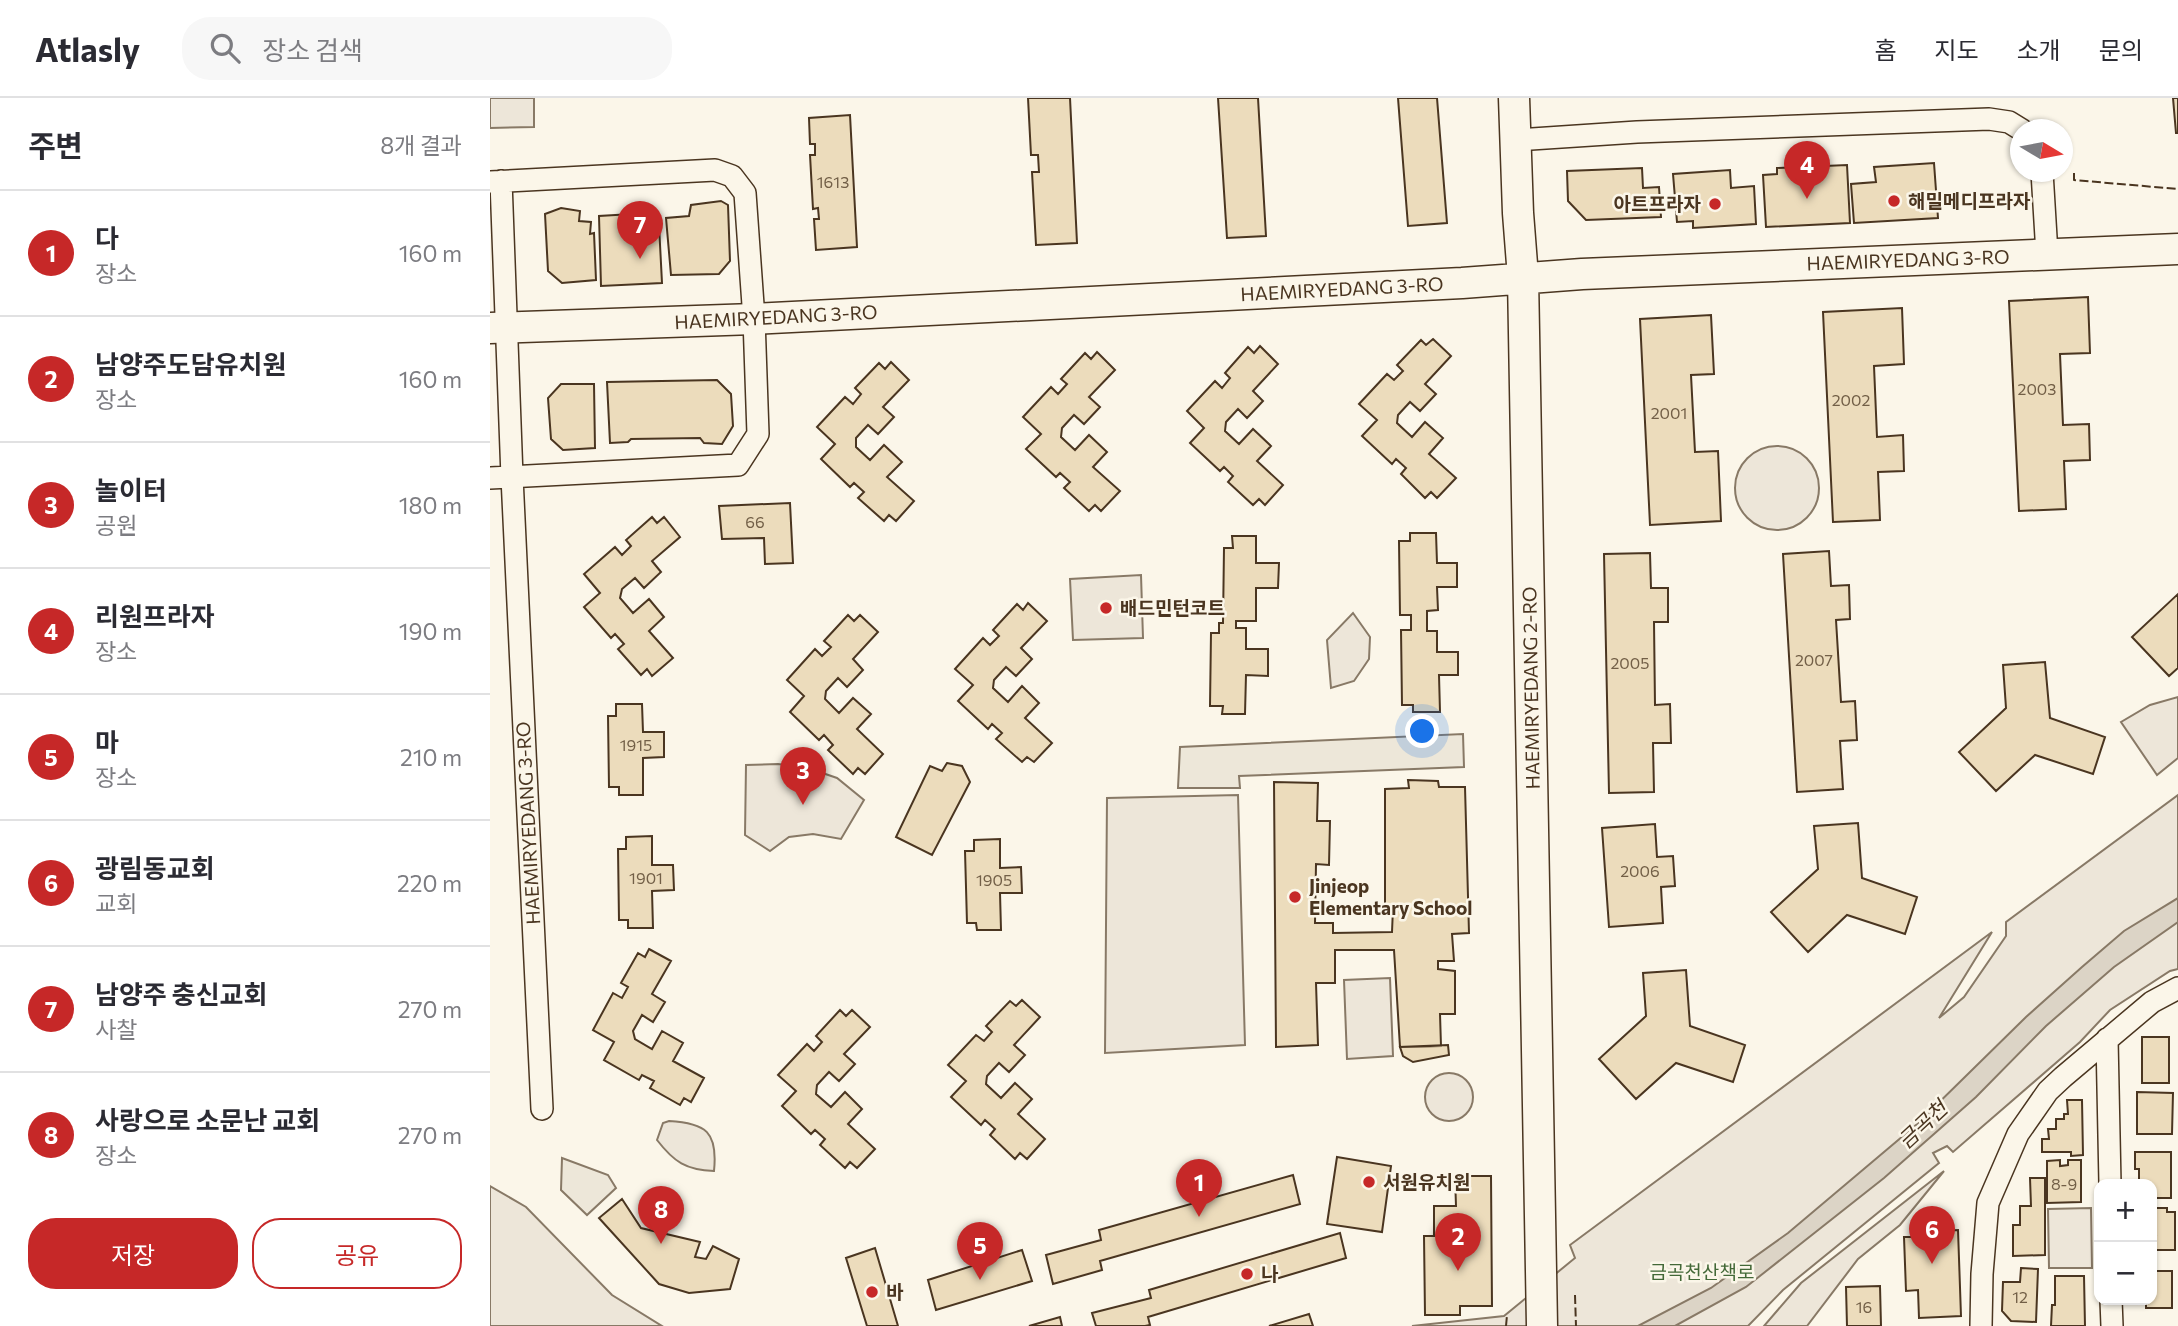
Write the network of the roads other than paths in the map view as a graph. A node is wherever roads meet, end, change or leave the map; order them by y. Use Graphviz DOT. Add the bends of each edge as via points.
graph roads {
  1 [pos="1514,98"];
  2 [pos="2010,123"];
  3 [pos="1516,140"];
  4 [pos="496,182"];
  5 [pos="2043,182"];
  6 [pos="2178,249"];
  7 [pos="2047,254"];
  8 [pos="1523,277"];
  9 [pos="754,319"];
  10 [pos="498,328"];
  11 [pos="512,477"];
  12 [pos="490,478"];
  13 [pos="2178,988"];
  14 [pos="2107,1039"];
  15 [pos="542,1109"];
  16 [pos="2110,1179"];
  17 [pos="2111,1305"];
  18 [pos="1542,1326"];
  19 [pos="1981,1326"];
  20 [pos="2112,1326"];
  1 -- 3 [label="street, HAEMIRYEDANG 2-RO"];
  2 -- 3 [label="street" via="1989,119"];
  3 -- 8 [label="street, HAEMIRYEDANG 2-RO"];
  4 -- 9 [label="street" via="715,170 733,176 745,192"];
  4 -- 10 [label="street"];
  5 -- 7 [label="street"];
  6 -- 7 [label="street, HAEMIRYEDANG 3-RO"];
  7 -- 8 [label="street, HAEMIRYEDANG 3-RO"];
  8 -- 9 [label="street, HAEMIRYEDANG 3-RO"];
  8 -- 18 [label="street, HAEMIRYEDANG 2-RO"];
  9 -- 10 [label="street, HAEMIRYEDANG 3-RO"];
  9 -- 11 [label="street" via="758,434 738,465"];
  10 -- 11 [label="street, HAEMIRYEDANG 3-RO"];
  11 -- 12 [label="street"];
  11 -- 15 [label="street, HAEMIRYEDANG 3-RO"];
  13 -- 14 [label="street" via="2152,1002"];
  14 -- 16 [label="street"];
  14 -- 19 [label="street" via="2048,1091 2018,1134 1988,1203"];
  17 -- 20 [label="street"];
}
